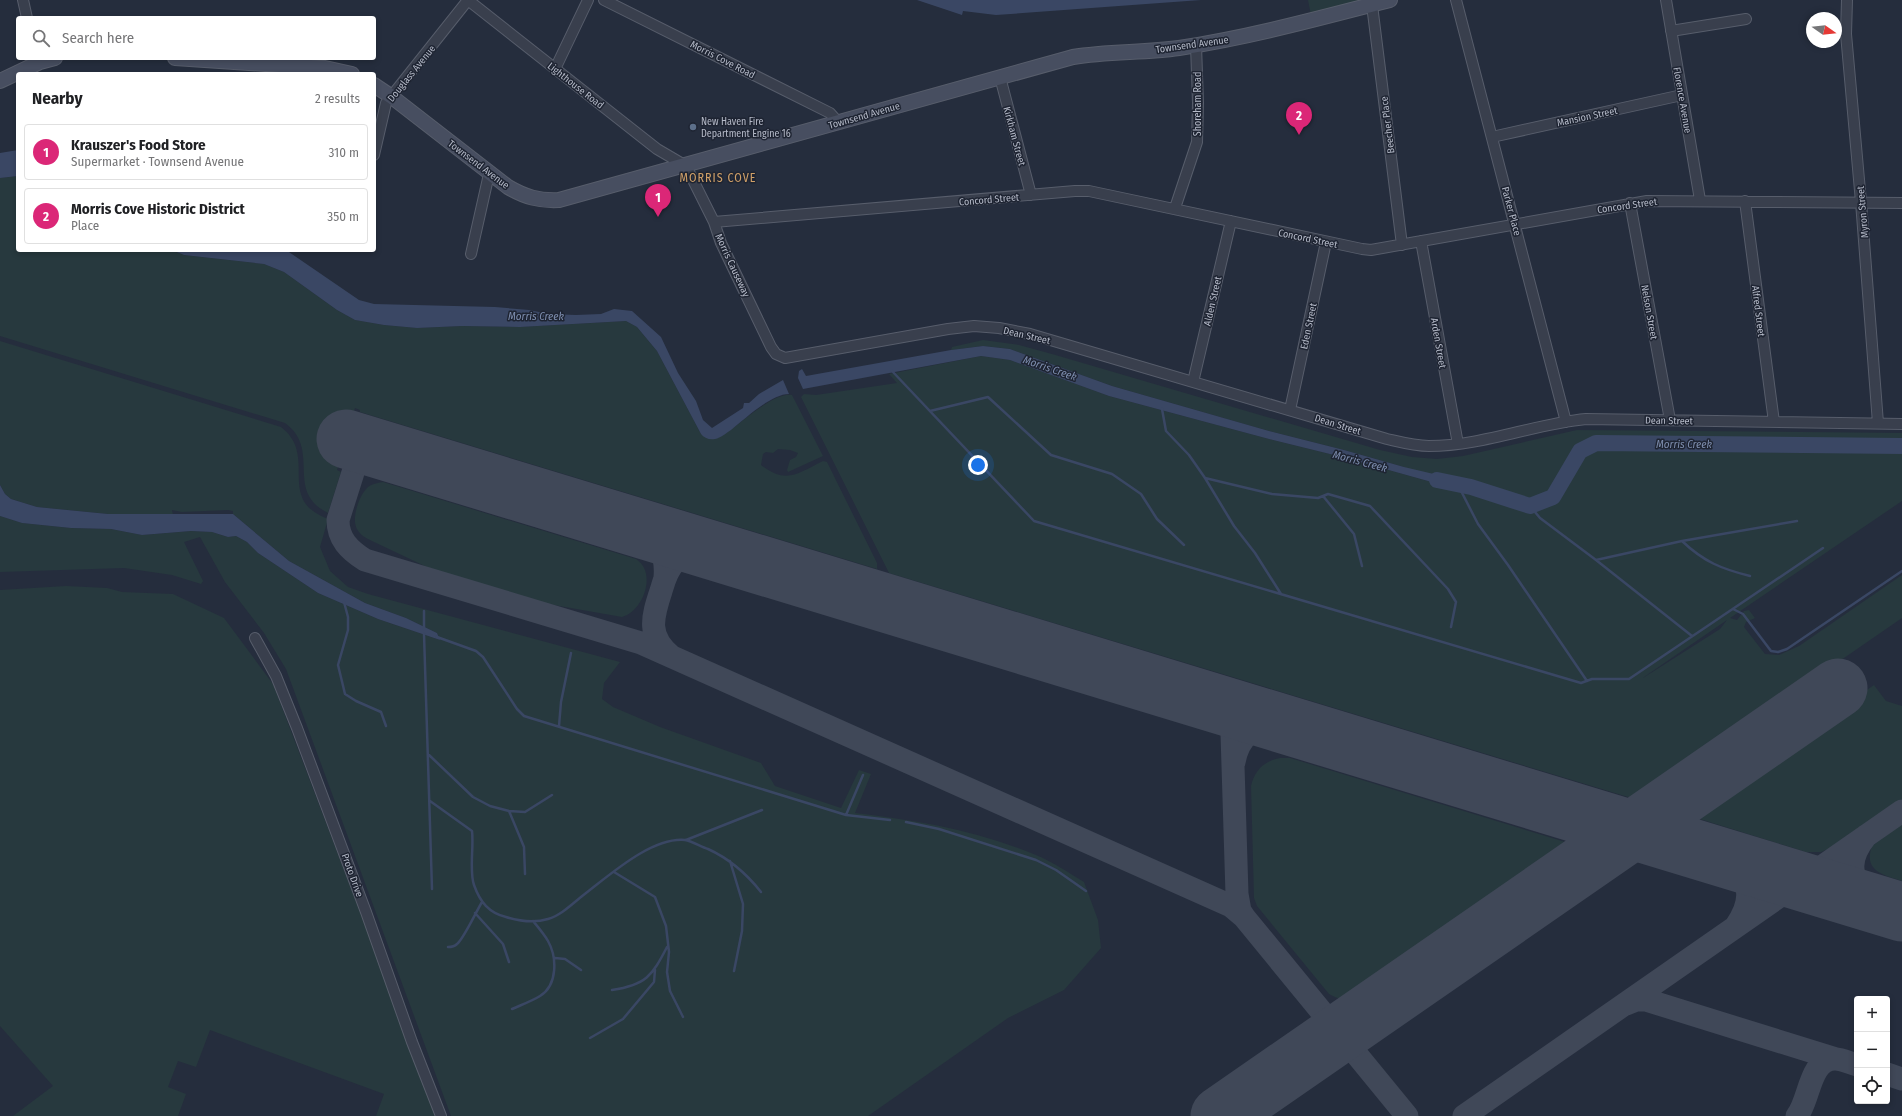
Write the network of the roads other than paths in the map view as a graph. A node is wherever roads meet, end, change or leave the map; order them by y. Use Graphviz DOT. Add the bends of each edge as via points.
graph roads {
  1 [pos="23,0"];
  2 [pos="468,0"];
  3 [pos="588,0"];
  4 [pos="604,0"];
  5 [pos="1390,0"];
  6 [pos="1456,0"];
  7 [pos="1666,0"];
  8 [pos="1847,0"];
  9 [pos="1372,5"];
  10 [pos="27,16"];
  11 [pos="1746,19"];
  12 [pos="1671,30"];
  13 [pos="1196,45"];
  14 [pos="39,60"];
  15 [pos="194,60"];
  16 [pos="555,69"];
  17 [pos="287,70"];
  18 [pos="16,72"];
  19 [pos="17,72"];
  20 [pos="343,72"];
  21 [pos="1000,77"];
  22 [pos="0,81"];
  23 [pos="376,86"];
  24 [pos="1682,95"];
  25 [pos="392,97"];
  26 [pos="838,122"];
  27 [pos="1492,137"];
  28 [pos="376,146"];
  29 [pos="686,166"];
  30 [pos="489,174"];
  31 [pos="1031,196"];
  32 [pos="1700,200"];
  33 [pos="1745,201"];
  34 [pos="1861,202"];
  35 [pos="1630,203"];
  36 [pos="1902,203"];
  37 [pos="1176,208"];
  38 [pos="1231,221"];
  39 [pos="714,222"];
  40 [pos="1516,224"];
  41 [pos="1421,241"];
  42 [pos="1326,242"];
  43 [pos="1402,245"];
  44 [pos="471,254"];
  45 [pos="785,358"];
  46 [pos="1193,382"];
  47 [pos="1290,410"];
  48 [pos="1670,420"];
  49 [pos="1566,422"];
  50 [pos="1774,422"];
  51 [pos="1878,423"];
  52 [pos="1902,424"];
  53 [pos="1458,444"];
  54 [pos="255,638"];
  55 [pos="441,1116"];
  1 -- 10 [label="street"];
  2 -- 16 [label="street, Lighthouse Road"];
  2 -- 25 [label="street, Douglass Avenue"];
  3 -- 16 [label="street"];
  4 -- 26 [label="street, Morris Cove Road" via="830,113"];
  5 -- 9 [label="main road, Townsend Avenue"];
  6 -- 27 [label="street, Parker Place"];
  7 -- 12 [label="street, Florence Avenue"];
  8 -- 34 [label="street, Myron Street" via="1846,34"];
  9 -- 13 [label="main road, Townsend Avenue" via="1272,30"];
  9 -- 43 [label="street, Beecher Place"];
  11 -- 12 [label="street"];
  12 -- 24 [label="street, Florence Avenue"];
  13 -- 21 [label="main road, Townsend Avenue" via="1091,54"];
  13 -- 37 [label="street, Shoreham Road" via="1197,142"];
  14 -- 19 [label="main road"];
  15 -- 17 [label="main road"];
  16 -- 29 [label="street, Lighthouse Road" via="657,149"];
  17 -- 20 [label="main road" via="325,68"];
  18 -- 22 [label="main road"];
  21 -- 26 [label="main road, Townsend Avenue"];
  21 -- 31 [label="street, Kirkham Street"];
  23 -- 25 [label="main road, Townsend Avenue"];
  24 -- 27 [label="street, Mansion Street"];
  24 -- 32 [label="street, Florence Avenue"];
  25 -- 28 [label="street, Douglass Avenue" via="386,103"];
  25 -- 30 [label="main road, Townsend Avenue"];
  26 -- 29 [label="main road, Townsend Avenue"];
  27 -- 40 [label="street, Parker Place"];
  29 -- 30 [label="main road, Townsend Avenue" via="559,200 526,197"];
  29 -- 39 [label="street, Morris Causeway"];
  30 -- 44 [label="street"];
  31 -- 37 [label="street, Concord Street" via="1089,191"];
  31 -- 39 [label="street, Concord Street"];
  32 -- 33 [label="street, Concord Street"];
  32 -- 35 [label="street, Concord Street"];
  33 -- 34 [label="street, Concord Street"];
  33 -- 50 [label="street, Alfred Street"];
  34 -- 36 [label="street, Concord Street"];
  34 -- 51 [label="street, Myron Street"];
  35 -- 40 [label="street, Concord Street"];
  35 -- 48 [label="street, Nelson Street"];
  37 -- 38 [label="street, Concord Street"];
  38 -- 42 [label="street, Concord Street"];
  38 -- 46 [label="street, Alden Street"];
  39 -- 45 [label="street, Morris Causeway" via="721,243 771,347 776,354"];
  40 -- 41 [label="street, Concord Street"];
  40 -- 49 [label="street, Parker Place"];
  41 -- 43 [label="street, Concord Street"];
  41 -- 53 [label="street, Arden Street"];
  42 -- 43 [label="street, Concord Street" via="1362,249"];
  42 -- 47 [label="street, Eden Street"];
  45 -- 46 [label="street, Dean Street" via="974,326 1030,334"];
  46 -- 47 [label="street, Dean Street"];
  47 -- 53 [label="street, Dean Street" via="1386,439 1420,445"];
  48 -- 49 [label="street, Dean Street" via="1598,419"];
  48 -- 50 [label="street, Dean Street"];
  49 -- 53 [label="street, Dean Street"];
  50 -- 51 [label="street, Dean Street"];
  51 -- 52 [label="street, Dean Street"];
  54 -- 55 [label="street, Proto Drive" via="276,676 297,728"];
}
